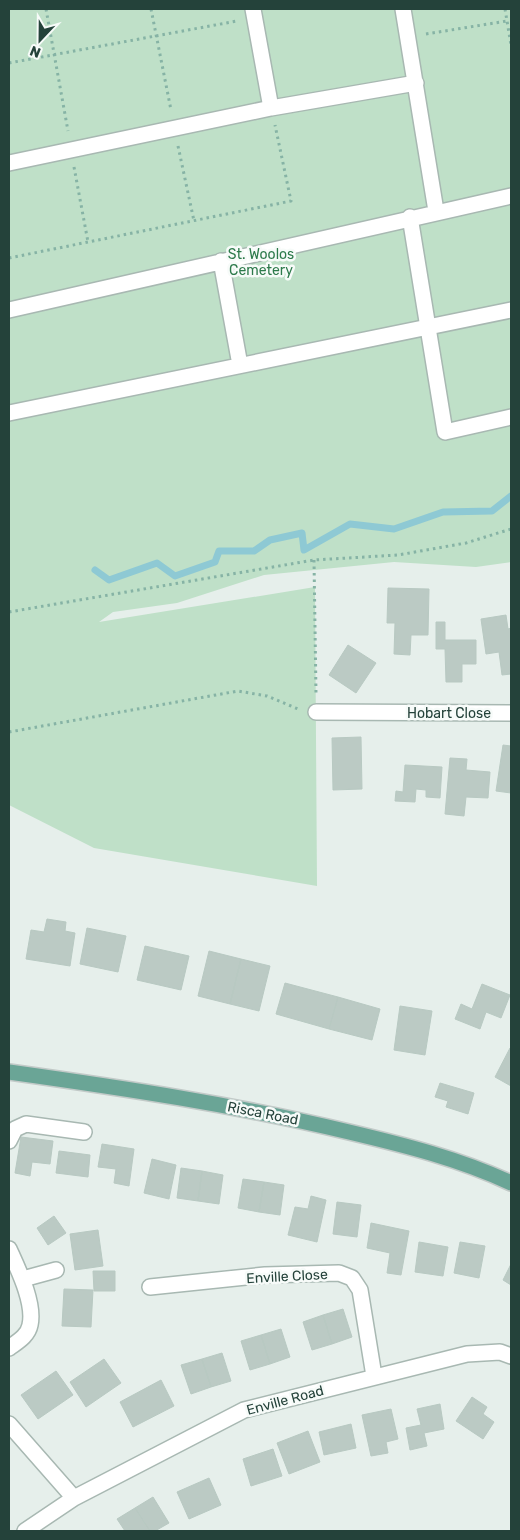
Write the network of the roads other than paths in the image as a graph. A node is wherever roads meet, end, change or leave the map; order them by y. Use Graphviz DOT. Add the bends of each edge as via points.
graph roads {
  1 [pos="403,9"];
  2 [pos="253,14"];
  3 [pos="416,83"];
  4 [pos="271,108"];
  5 [pos="9,163"];
  6 [pos="511,196"];
  7 [pos="436,211"];
  8 [pos="410,217"];
  9 [pos="221,261"];
  10 [pos="9,310"];
  11 [pos="511,310"];
  12 [pos="427,327"];
  13 [pos="240,365"];
  14 [pos="9,412"];
  15 [pos="511,417"];
  16 [pos="316,712"];
  17 [pos="511,713"];
  18 [pos="9,1072"];
  19 [pos="84,1132"];
  20 [pos="9,1140"];
  21 [pos="511,1183"];
  22 [pos="9,1249"];
  23 [pos="56,1270"];
  24 [pos="23,1279"];
  25 [pos="150,1287"];
  26 [pos="9,1348"];
  27 [pos="511,1356"];
  28 [pos="374,1376"];
  29 [pos="9,1424"];
  30 [pos="74,1498"];
  31 [pos="25,1531"];
  1 -- 3 [label="street"];
  2 -- 4 [label="street"];
  3 -- 4 [label="street"];
  3 -- 7 [label="street"];
  4 -- 5 [label="street"];
  6 -- 7 [label="street"];
  7 -- 8 [label="street"];
  8 -- 9 [label="street"];
  8 -- 12 [label="street"];
  9 -- 10 [label="street"];
  9 -- 13 [label="street"];
  11 -- 12 [label="street"];
  12 -- 13 [label="street"];
  12 -- 15 [label="street" via="445,432"];
  13 -- 14 [label="street"];
  16 -- 17 [label="street, Hobart Close"];
  18 -- 21 [label="main road, Risca Road" via="291,1118 414,1147"];
  19 -- 20 [label="street" via="26,1124 15,1129"];
  22 -- 24 [label="street"];
  23 -- 24 [label="street"];
  24 -- 26 [label="street" via="30,1326 23,1338"];
  25 -- 28 [label="street, Enville Close" via="265,1275 339,1273 352,1278 360,1290"];
  27 -- 28 [label="street, Enville Road" via="500,1352 468,1354"];
  28 -- 30 [label="street, Enville Road" via="244,1410"];
  29 -- 30 [label="street"];
  30 -- 31 [label="street, Enville Road"];
}
